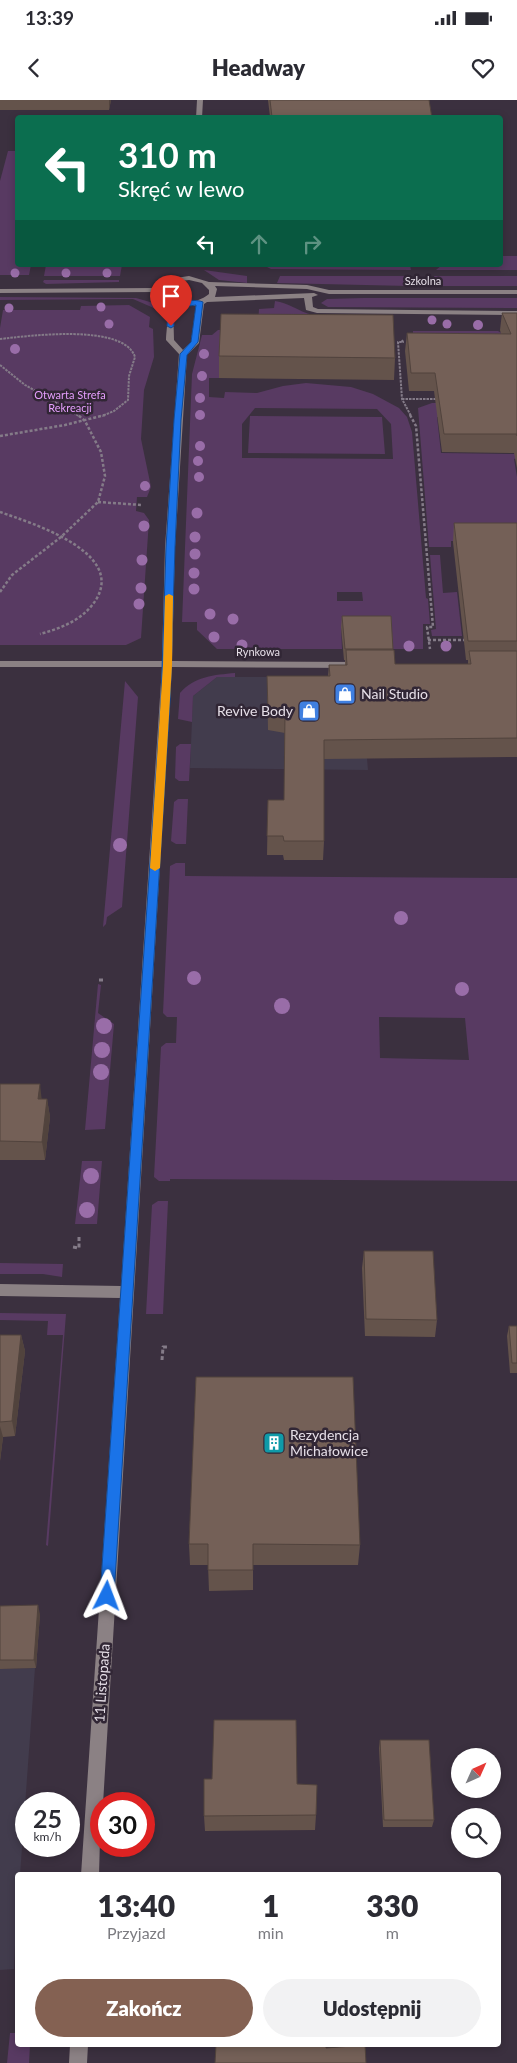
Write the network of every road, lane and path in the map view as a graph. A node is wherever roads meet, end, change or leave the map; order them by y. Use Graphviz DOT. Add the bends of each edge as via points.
graph roads {
  1 [pos="200,100"];
  2 [pos="198,115"];
  3 [pos="190,268"];
  4 [pos="189,278"];
  5 [pos="209,284"];
  6 [pos="158,290"];
  7 [pos="0,291"];
  8 [pos="330,292"];
  9 [pos="517,292"];
  10 [pos="308,297"];
  11 [pos="203,301"];
  12 [pos="168,302"];
  13 [pos="517,313"];
  14 [pos="402,336"];
  15 [pos="0,339"];
  16 [pos="403,342"];
  17 [pos="411,343"];
  18 [pos="183,354"];
  19 [pos="0,365"];
  20 [pos="402,399"];
  21 [pos="439,399"];
  22 [pos="84,421"];
  23 [pos="0,436"];
  24 [pos="98,502"];
  25 [pos="174,505"];
  26 [pos="0,512"];
  27 [pos="61,537"];
  28 [pos="0,592"];
  29 [pos="36,635"];
  30 [pos="428,640"];
  31 [pos="464,640"];
  32 [pos="430,649"];
  33 [pos="0,664"];
  34 [pos="370,664"];
  35 [pos="168,665"];
  36 [pos="99,980"];
  37 [pos="105,980"];
  38 [pos="79,1235"];
  39 [pos="73,1247"];
  40 [pos="0,1290"];
  41 [pos="126,1292"];
  42 [pos="168,1347"];
  43 [pos="162,1360"];
  44 [pos="90,1872"];
  45 [pos="79,2047"];
  46 [pos="78,2063"];
  1 -- 2 [label="street"];
  3 -- 4 [label="street"];
  4 -- 5 [label="street, Szkolna"];
  4 -- 6 [label="street" via="169,281"];
  5 -- 8 [label="street, Szkolna" via="307,287"];
  5 -- 11 [label="street, 11 Listopada" via="214,292"];
  6 -- 7 [label="street"];
  6 -- 12 [label="street"];
  8 -- 9 [label="street, Szkolna"];
  8 -- 10 [label="street, Szkolna"];
  10 -- 11 [label="street, Szkolna"];
  10 -- 13 [label="street" via="309,308 317,311"];
  11 -- 12 [label="street, Szkolna"];
  11 -- 18 [label="street, 11 Listopada" via="195,342"];
  12 -- 18 [label="street" via="171,309 170,340"];
  14 -- 16 [label="path"];
  15 -- 22 [label="path" via="96,336 120,341 131,348 136,357 128,378 131,394 126,404"];
  16 -- 17 [label="path"];
  16 -- 20 [label="path" via="398,342"];
  18 -- 25 [label="street, 11 Listopada"];
  19 -- 22 [label="path" via="25,386 78,414"];
  20 -- 21 [label="path"];
  20 -- 30 [label="path" via="416,426 433,627 427,627"];
  22 -- 23 [label="path"];
  22 -- 24 [label="path" via="101,452 105,476"];
  24 -- 25 [label="path"];
  24 -- 27 [label="path"];
  25 -- 35 [label="street, 11 Listopada"];
  26 -- 27 [label="path"];
  27 -- 28 [label="path" via="12,575"];
  27 -- 29 [label="path" via="90,556 99,567 101,591 86,613"];
  30 -- 31 [label="path"];
  30 -- 32 [label="path"];
  33 -- 35 [label="street, Rynkowa"];
  34 -- 35 [label="street, Rynkowa"];
  35 -- 41 [label="street, 11 Listopada"];
  36 -- 37 [label="path"];
  38 -- 39 [label="path" via="79,1248"];
  40 -- 41 [label="street"];
  41 -- 44 [label="street, 11 Listopada"];
  42 -- 43 [label="path" via="163,1347"];
  45 -- 46 [label="street"];
}
